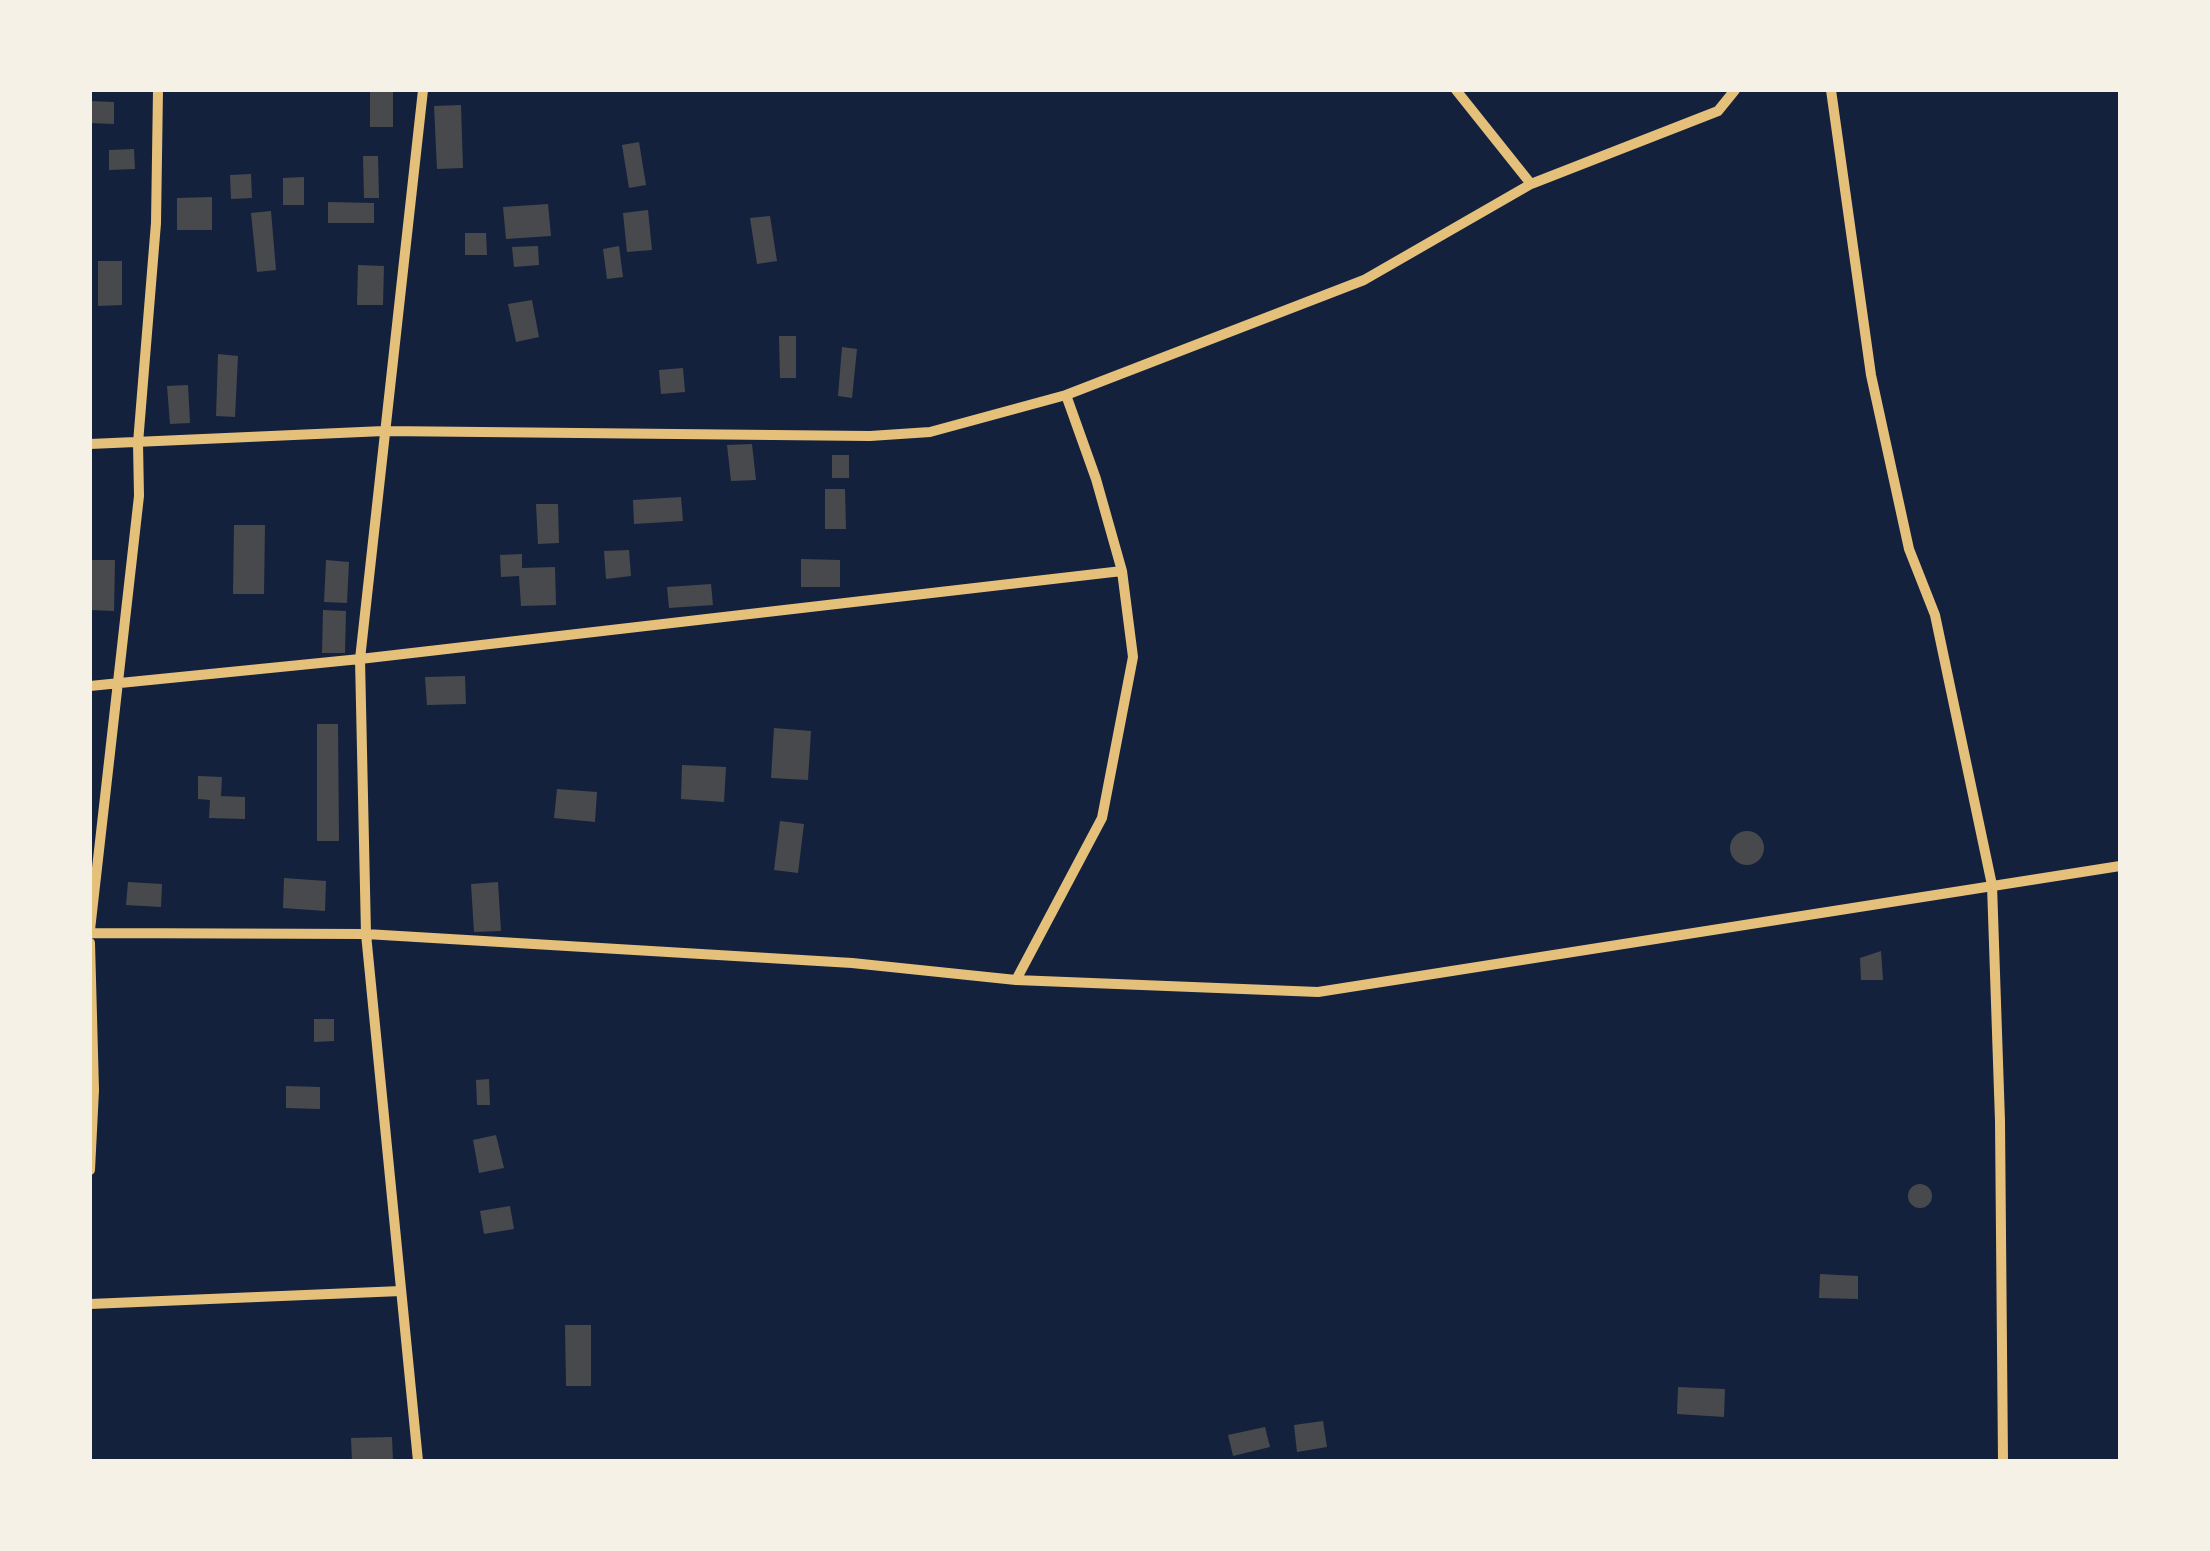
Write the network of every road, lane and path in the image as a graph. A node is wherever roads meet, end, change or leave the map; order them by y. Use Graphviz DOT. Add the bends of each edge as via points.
graph roads {
  1 [pos="158,90"];
  2 [pos="423,90"];
  3 [pos="1456,90"];
  4 [pos="1735,90"];
  5 [pos="1831,90"];
  6 [pos="1530,184"];
  7 [pos="1066,395"];
  8 [pos="384,431"];
  9 [pos="90,444"];
  10 [pos="138,444"];
  11 [pos="1122,571"];
  12 [pos="360,659"];
  13 [pos="117,684"];
  14 [pos="90,686"];
  15 [pos="2120,866"];
  16 [pos="1992,885"];
  17 [pos="90,932"];
  18 [pos="366,934"];
  19 [pos="90,942"];
  20 [pos="1016,980"];
  21 [pos="90,1170"];
  22 [pos="401,1291"];
  23 [pos="90,1304"];
  24 [pos="418,1461"];
  25 [pos="2003,1461"];
  1 -- 10 [label="street" via="156,223"];
  2 -- 8 [label="street"];
  3 -- 6 [label="street"];
  4 -- 6 [label="street" via="1718,112"];
  5 -- 16 [label="street" via="1871,375 1910,549 1935,615"];
  6 -- 7 [label="street" via="1364,280"];
  7 -- 8 [label="street" via="930,432 870,436"];
  7 -- 11 [label="street"];
  8 -- 10 [label="street"];
  8 -- 12 [label="street"];
  9 -- 10 [label="street"];
  10 -- 13 [label="street" via="139,496"];
  11 -- 12 [label="street"];
  11 -- 20 [label="street" via="1134,657 1102,818"];
  12 -- 13 [label="street"];
  12 -- 18 [label="street"];
  13 -- 14 [label="street"];
  13 -- 17 [label="street"];
  15 -- 16 [label="street"];
  16 -- 20 [label="street" via="1318,992"];
  16 -- 25 [label="street"];
  17 -- 18 [label="street"];
  18 -- 20 [label="street" via="852,963"];
  18 -- 22 [label="street"];
  19 -- 21 [label="street"];
  22 -- 23 [label="street"];
  22 -- 24 [label="street"];
}
